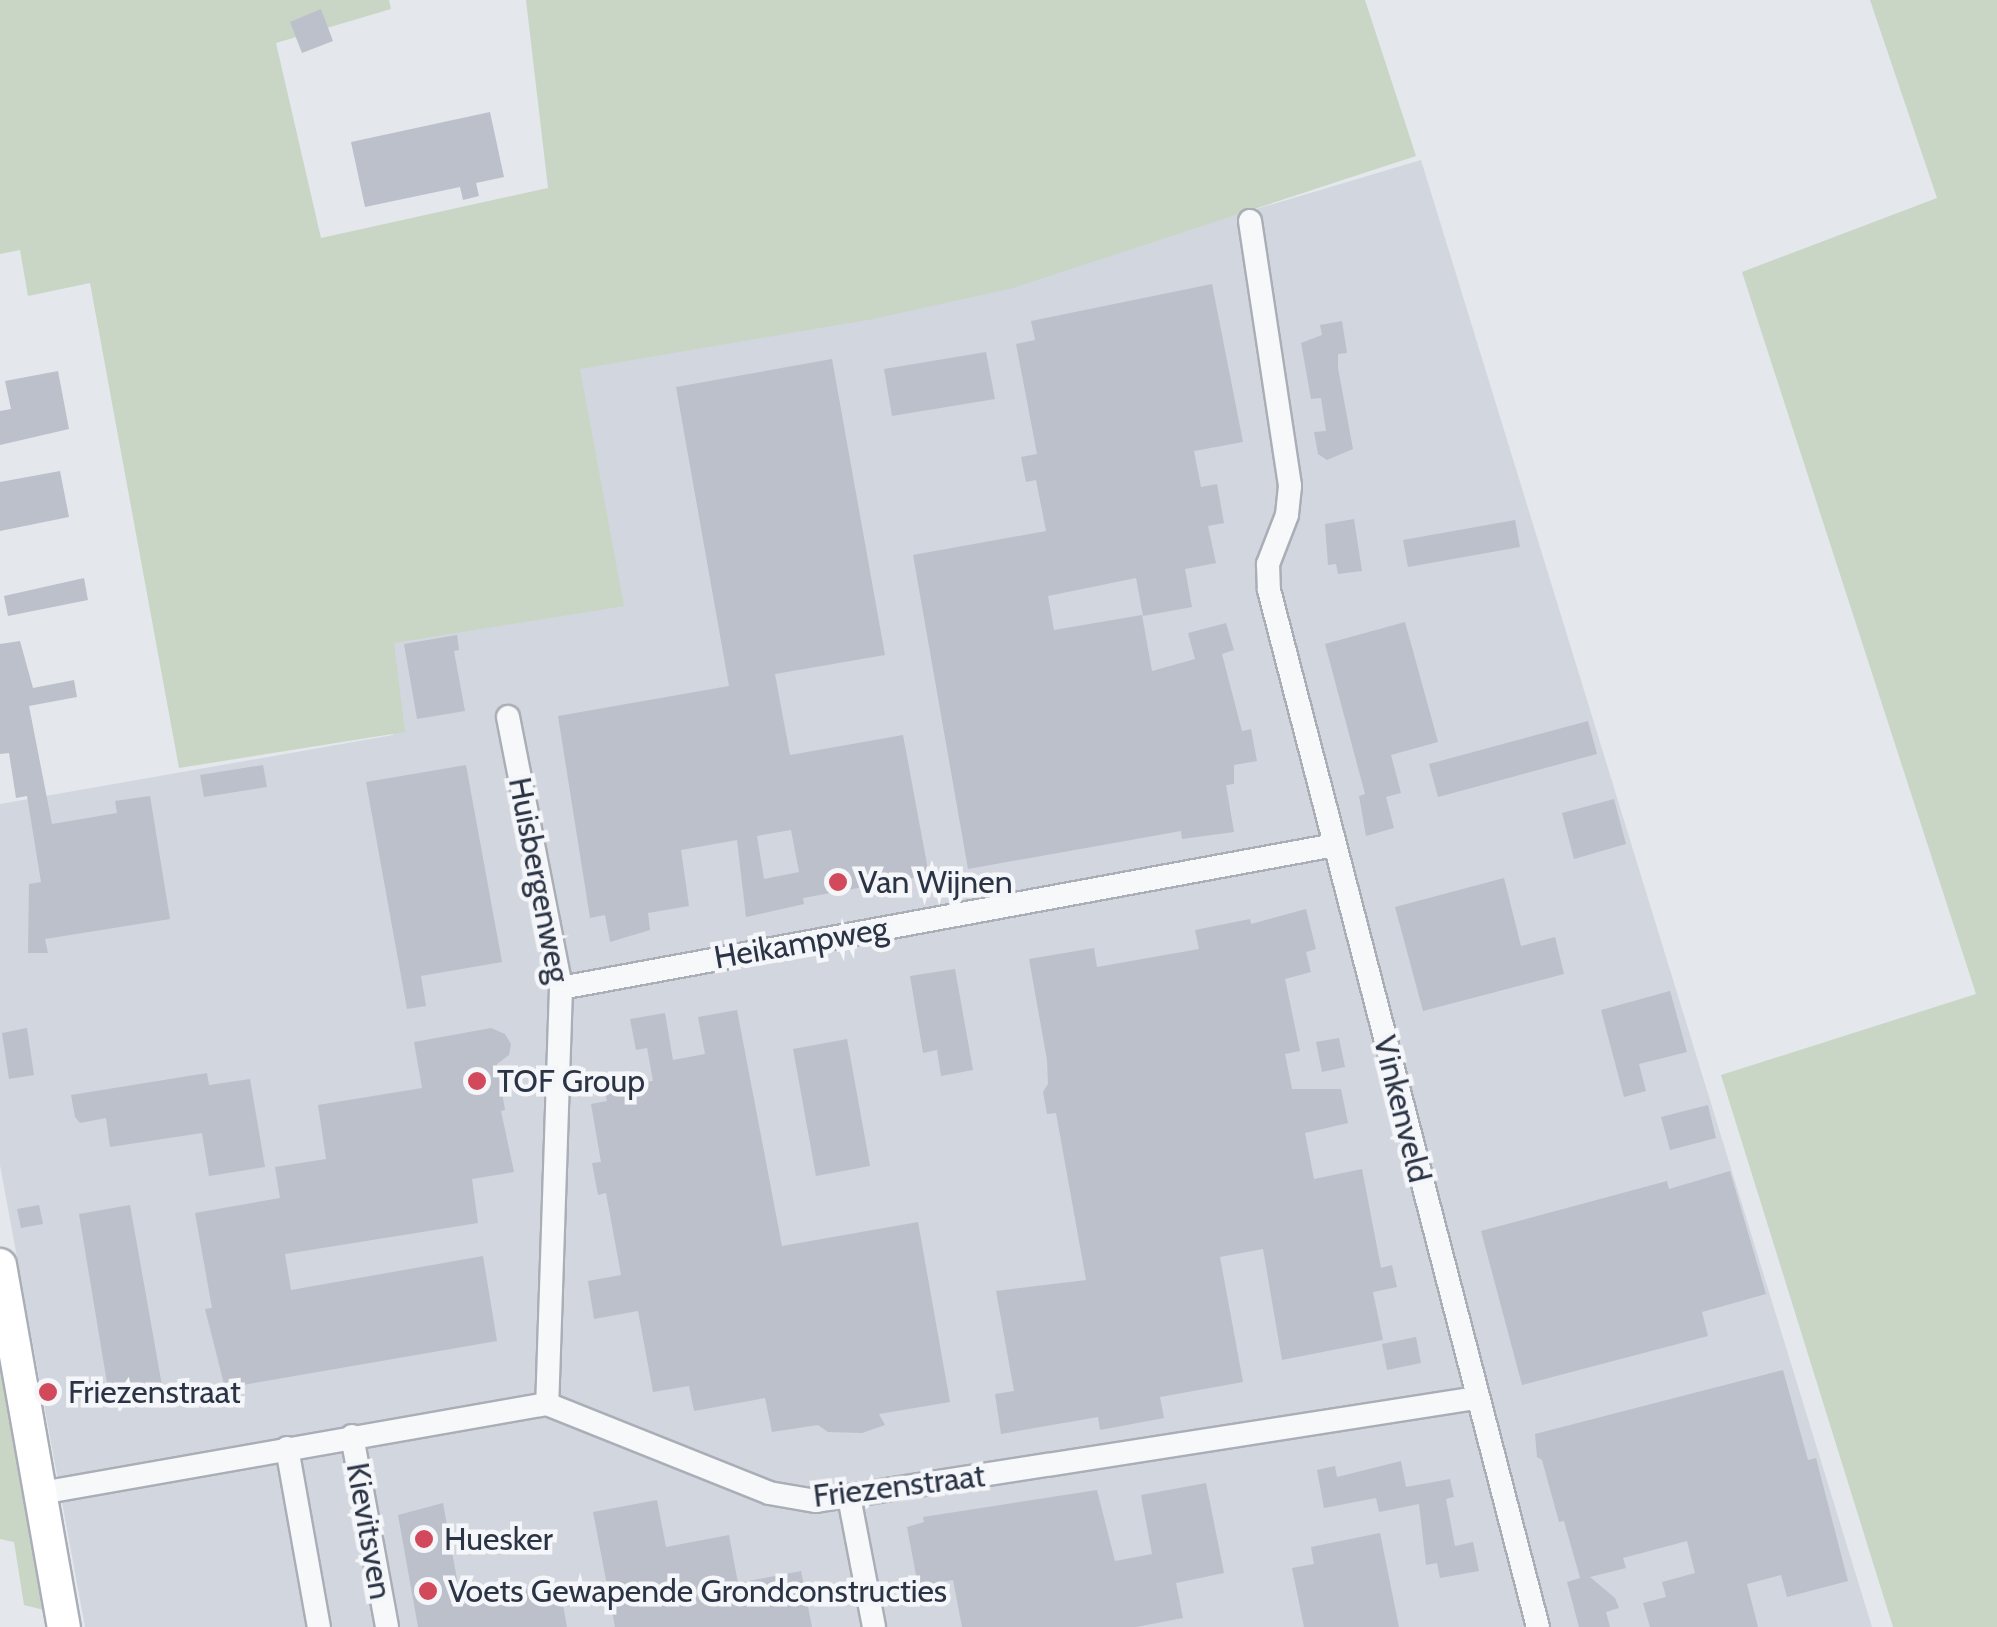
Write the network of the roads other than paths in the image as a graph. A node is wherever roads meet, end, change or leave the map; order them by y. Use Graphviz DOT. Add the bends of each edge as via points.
graph roads {
  1 [pos="1250,220"];
  2 [pos="508,717"];
  3 [pos="1335,845"];
  4 [pos="561,988"];
  5 [pos="0,1265"];
  6 [pos="1476,1398"];
  7 [pos="547,1404"];
  8 [pos="352,1436"];
  9 [pos="287,1448"];
  10 [pos="42,1492"];
  11 [pos="849,1497"];
  12 [pos="64,1627"];
  13 [pos="319,1627"];
  14 [pos="387,1627"];
  15 [pos="874,1627"];
  16 [pos="1538,1627"];
  1 -- 3 [label="street, Vinkenveld" via="1290,486 1268,564 1269,590"];
  2 -- 4 [label="street, Huisbergenweg"];
  3 -- 4 [label="street, Heikampweg"];
  3 -- 6 [label="street, Vinkenveld"];
  4 -- 7 [label="street, Huisbergenweg"];
  5 -- 10 [label="street"];
  6 -- 11 [label="street, Friezenstraat"];
  6 -- 16 [label="street, Vinkenveld"];
  7 -- 8 [label="street"];
  7 -- 11 [label="street, Friezenstraat" via="769,1493 816,1502"];
  8 -- 9 [label="street"];
  8 -- 14 [label="street, Kievitsven"];
  9 -- 10 [label="street"];
  9 -- 13 [label="street, Kievitsven"];
  10 -- 12 [label="street"];
  11 -- 15 [label="street"];
}
